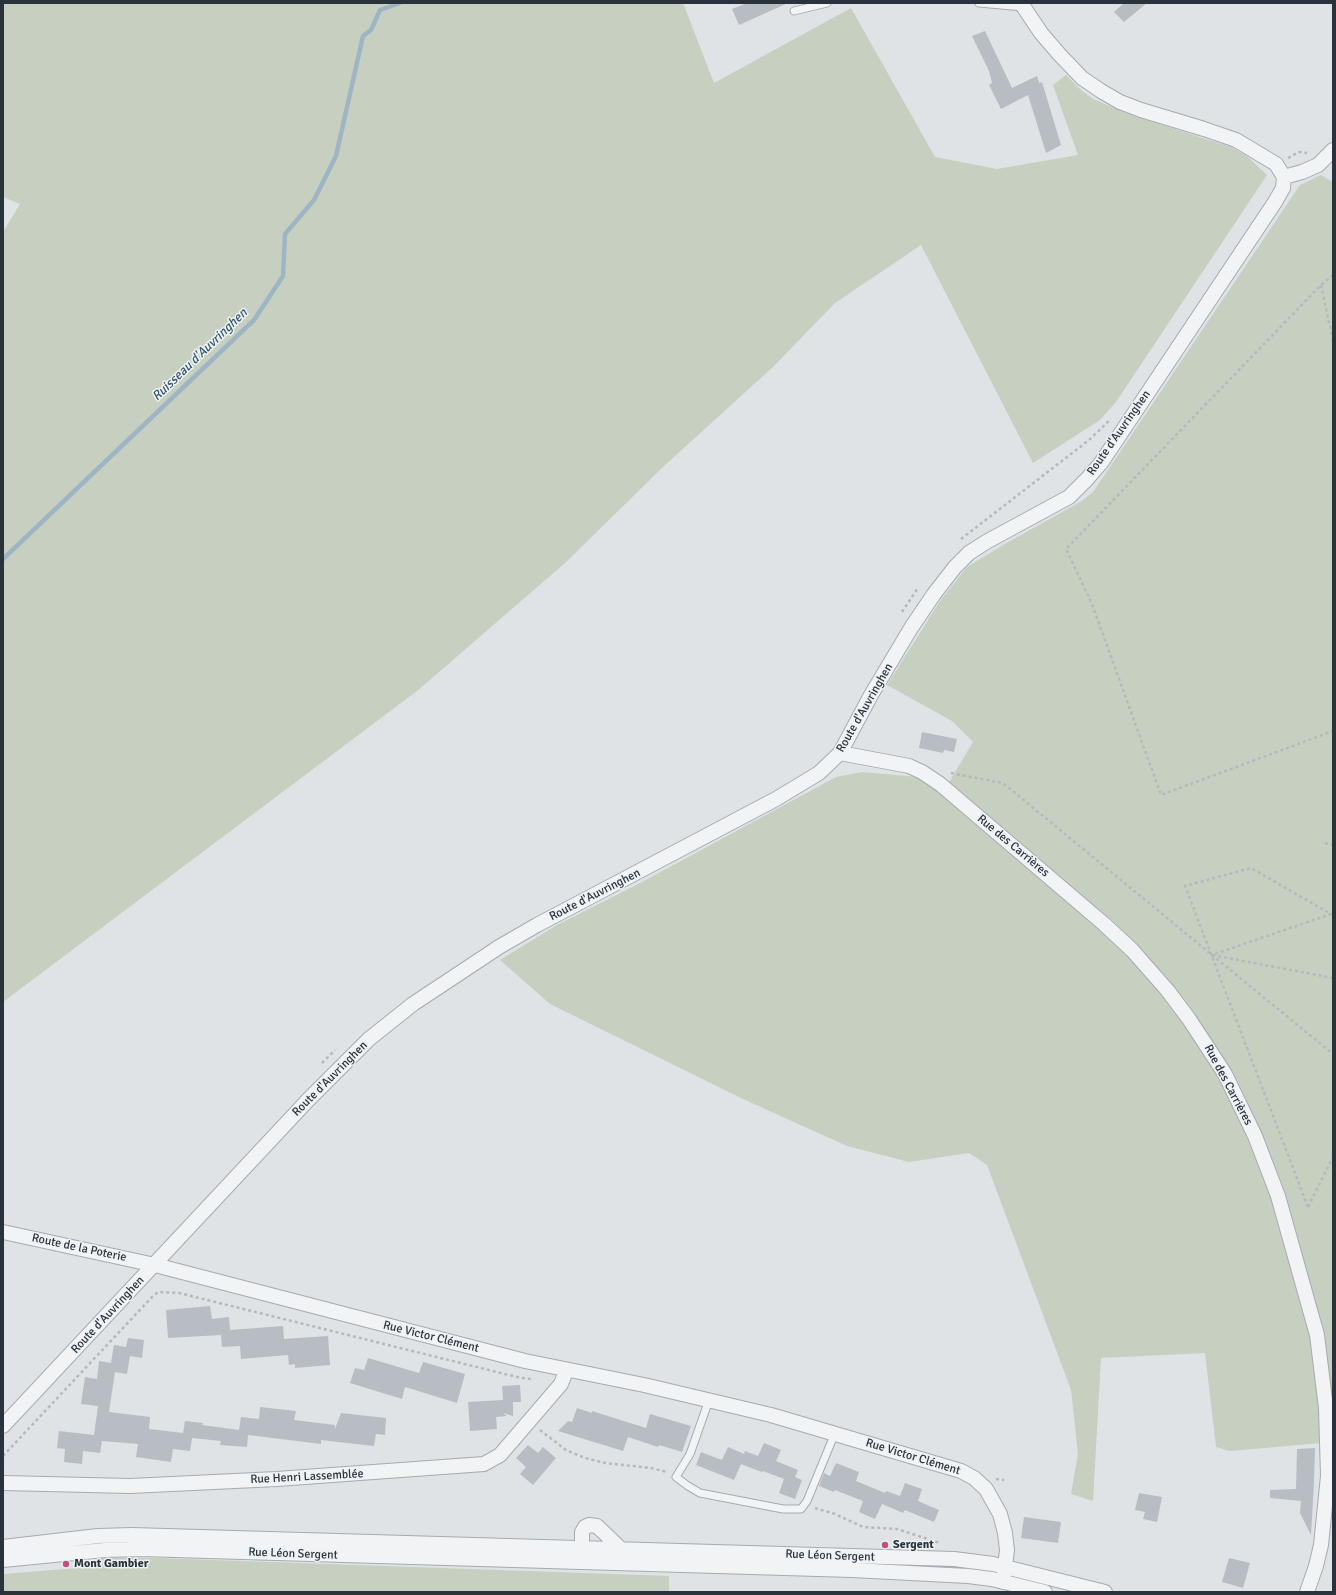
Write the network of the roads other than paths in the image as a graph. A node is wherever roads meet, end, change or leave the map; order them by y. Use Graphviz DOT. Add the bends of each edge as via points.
graph roads {
  1 [pos="827,3"];
  2 [pos="979,3"];
  3 [pos="1022,5"];
  4 [pos="794,10"];
  5 [pos="1333,150"];
  6 [pos="1284,177"];
  7 [pos="840,753"];
  8 [pos="3,1232"];
  9 [pos="155,1265"];
  10 [pos="566,1371"];
  11 [pos="709,1400"];
  12 [pos="3,1426"];
  13 [pos="835,1434"];
  14 [pos="3,1483"];
  15 [pos="3,1547"];
  16 [pos="581,1549"];
  17 [pos="622,1550"];
  18 [pos="3,1560"];
  19 [pos="583,1563"];
  20 [pos="1005,1567"];
  21 [pos="1003,1582"];
  22 [pos="1045,1592"];
  23 [pos="1105,1592"];
  24 [pos="1307,1592"];
  1 -- 4 [label="lane"];
  2 -- 3 [label="lane"];
  3 -- 6 [label="street" via="1067,64 1101,91 1141,110 1236,140 1276,164"];
  5 -- 6 [label="street" via="1318,165"];
  6 -- 7 [label="street, Route d'Auvringhen" via="1284,188 1275,202 1094,471 1069,497 986,542 955,566 911,628"];
  7 -- 9 [label="street, Route d'Auvringhen" via="828,766 802,784 523,933 413,1004 369,1039 331,1076"];
  7 -- 24 [label="street, Rue des Carrières" via="909,766 940,784 1132,950 1190,1019 1225,1074 1253,1130 1276,1191 1317,1334 1326,1408 1328,1476 1321,1546"];
  8 -- 9 [label="street, Route de la Poterie"];
  9 -- 10 [label="street, Rue Victor Clément"];
  9 -- 12 [label="street, Route d'Auvringhen"];
  10 -- 11 [label="street, Rue Victor Clément"];
  10 -- 14 [label="street, Rue Henri Lassemblée" via="561,1384 500,1455 490,1462 477,1466 130,1486"];
  11 -- 13 [label="street, Rue Victor Clément"];
  11 -- 13 [label="lane" via="690,1454 676,1477 700,1492 791,1510 801,1509"];
  13 -- 20 [label="street, Rue Victor Clément" via="961,1471 981,1483 995,1504 1004,1525 1007,1550"];
  15 -- 16 [label="street, Rue Léon Sergent" via="98,1536 132,1535"];
  16 -- 17 [label="street, Rue Léon Sergent"];
  16 -- 17 [label="street" via="583,1529 592,1525 597,1526"];
  16 -- 19 [label="street"];
  17 -- 20 [label="street, Rue Léon Sergent" via="954,1560"];
  18 -- 19 [label="street, Rue Léon Sergent" via="141,1549"];
  19 -- 21 [label="street, Rue Léon Sergent" via="931,1573"];
  20 -- 21 [label="street, Rue Victor Clément"];
  20 -- 23 [label="street, Rue Léon Sergent"];
  21 -- 22 [label="street, Rue Léon Sergent"];
}
